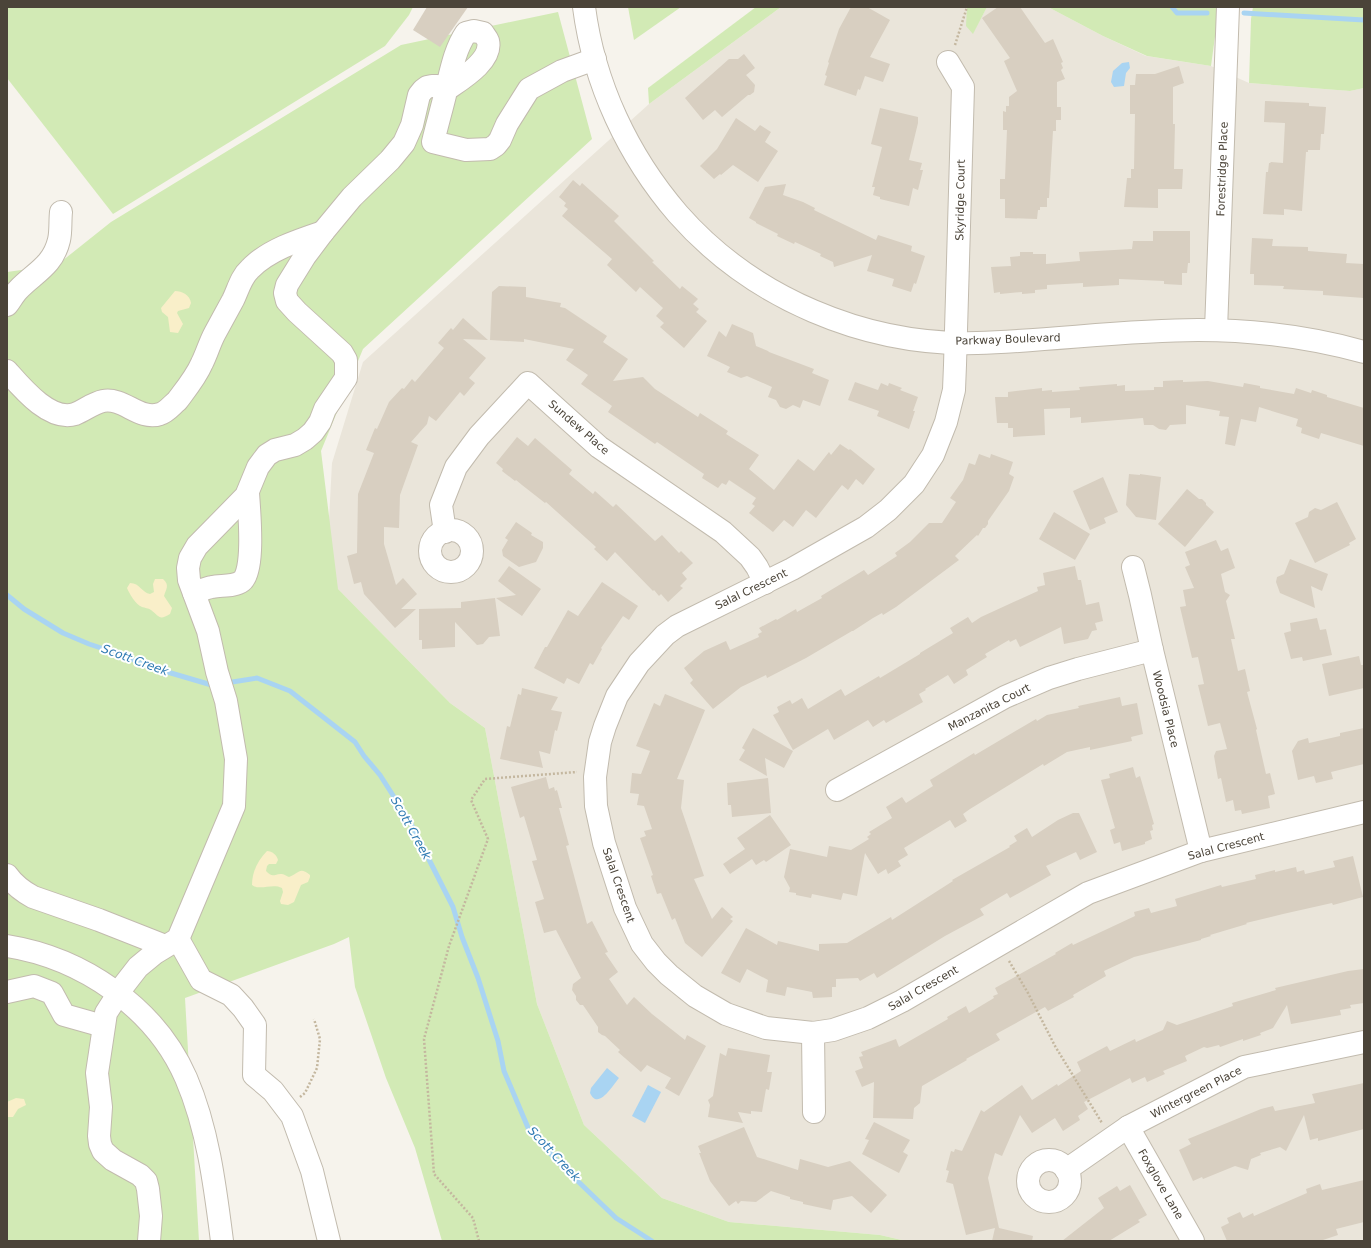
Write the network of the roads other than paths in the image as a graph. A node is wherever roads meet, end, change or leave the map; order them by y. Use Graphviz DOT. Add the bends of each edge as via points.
graph roads {
  1 [pos="584,7"];
  2 [pos="1228,7"];
  3 [pos="595,59"];
  4 [pos="948,62"];
  5 [pos="61,212"];
  6 [pos="323,232"];
  7 [pos="7,305"];
  8 [pos="1216,330"];
  9 [pos="956,342"];
  10 [pos="1364,352"];
  11 [pos="7,371"];
  12 [pos="248,493"];
  13 [pos="445,532"];
  14 [pos="1133,567"];
  15 [pos="765,583"];
  16 [pos="194,593"];
  17 [pos="1152,650"];
  18 [pos="838,790"];
  19 [pos="1364,812"];
  20 [pos="1201,851"];
  21 [pos="7,875"];
  22 [pos="172,942"];
  23 [pos="7,946"];
  24 [pos="7,992"];
  25 [pos="118,994"];
  26 [pos="103,1026"];
  27 [pos="813,1033"];
  28 [pos="1364,1042"];
  29 [pos="814,1112"];
  30 [pos="1120,1133"];
  31 [pos="1066,1170"];
  32 [pos="149,1241"];
  33 [pos="222,1241"];
  34 [pos="329,1241"];
  35 [pos="1193,1241"];
  1 -- 3 [label="street, Parkway Boulevard"];
  2 -- 8 [label="street, Forestridge Place"];
  3 -- 6 [label="street" via="562,71 529,89 500,140 490,149 466,150 433,142 446,90 437,86 427,87 419,95 412,125 404,143 352,197"];
  3 -- 9 [label="street, Parkway Boulevard" via="609,102 642,167 684,220 746,274 785,297 842,322 912,339"];
  4 -- 9 [label="street, Skyridge Court" via="963,88"];
  5 -- 7 [label="street" via="59,239 54,254 38,274 18,290"];
  6 -- 11 [label="street" via="296,241 255,263 248,270 194,379 173,405 162,414 148,416 111,401 103,401 75,414 56,414 39,403"];
  6 -- 12 [label="street" via="304,256 285,293 287,301 297,312 342,353 346,360 346,378 313,432 295,445 266,455 258,467"];
  8 -- 9 [label="street, Parkway Boulevard"];
  8 -- 10 [label="street, Parkway Boulevard" via="1290,337"];
  9 -- 15 [label="street, Salal Crescent" via="954,390 946,422 933,455 914,484 888,510 866,527"];
  12 -- 16 [label="street" via="197,546 190,558 189,580"];
  12 -- 16 [label="street" via="250,524 247,574 242,581"];
  13 -- 15 [label="street, Sundew Place" via="441,505 456,467 479,436 528,383 599,447 728,536 750,557"];
  14 -- 17 [label="street, Woodsia Place"];
  15 -- 27 [label="street, Salal Crescent" via="677,626 639,663 617,696 605,726 600,742 594,790 604,843 625,908 639,938 656,962 682,987 726,1014 766,1028"];
  16 -- 22 [label="street" via="208,631 226,701 236,759 234,806 193,905"];
  17 -- 18 [label="street, Manzanita Court" via="1049,678 1005,697"];
  17 -- 20 [label="street, Woodsia Place"];
  19 -- 20 [label="street, Salal Crescent"];
  20 -- 27 [label="street, Salal Crescent" via="1088,893 902,1001 868,1018 833,1030"];
  21 -- 22 [label="street" via="22,892 33,897"];
  22 -- 25 [label="street" via="138,967"];
  22 -- 34 [label="street" via="201,980 231,995 254,1025 254,1075 272,1091 292,1116 312,1171"];
  23 -- 25 [label="street" via="66,963 89,974"];
  24 -- 26 [label="street" via="34,986 52,993 64,1015"];
  25 -- 26 [label="street" via="106,1013"];
  25 -- 33 [label="street" via="137,1010 168,1045 186,1077 202,1124"];
  26 -- 32 [label="street" via="97,1073 101,1107 98,1136 104,1151 113,1160 146,1181 151,1216"];
  27 -- 29 [label="street"];
  28 -- 30 [label="street, Wintergreen Place" via="1244,1067"];
  30 -- 31 [label="street, Wintergreen Place"];
  30 -- 35 [label="street, Foxglove Lane"];
}
